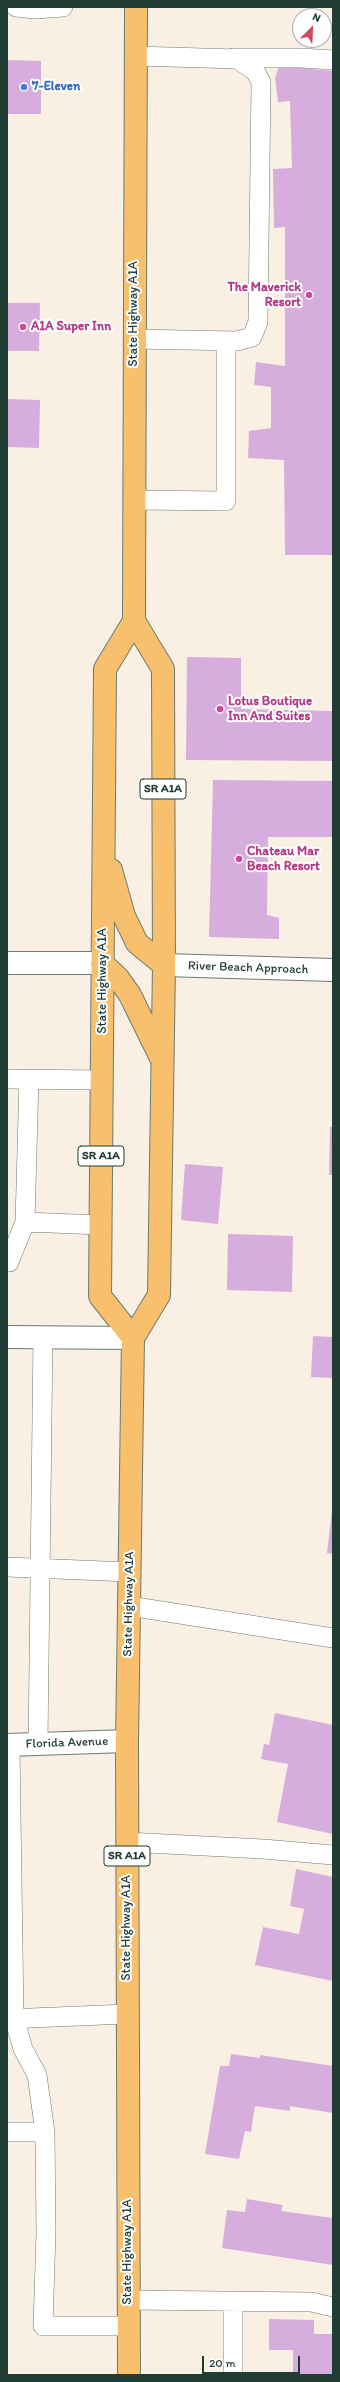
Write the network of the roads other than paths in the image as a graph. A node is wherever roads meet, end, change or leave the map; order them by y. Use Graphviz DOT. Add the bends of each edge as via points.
graph roads {
  1 [pos="16,7"];
  2 [pos="63,7"];
  3 [pos="136,7"];
  4 [pos="43,8"];
  5 [pos="136,56"];
  6 [pos="228,58"];
  7 [pos="333,60"];
  8 [pos="134,339"];
  9 [pos="226,341"];
  10 [pos="135,500"];
  11 [pos="134,621"];
  12 [pos="104,820"];
  13 [pos="7,963"];
  14 [pos="102,963"];
  15 [pos="164,965"];
  16 [pos="333,970"];
  17 [pos="162,1060"];
  18 [pos="7,1079"];
  19 [pos="29,1079"];
  20 [pos="102,1080"];
  21 [pos="25,1222"];
  22 [pos="101,1225"];
  23 [pos="7,1262"];
  24 [pos="7,1337"];
  25 [pos="43,1337"];
  26 [pos="133,1338"];
  27 [pos="7,1568"];
  28 [pos="40,1568"];
  29 [pos="130,1572"];
  30 [pos="129,1606"];
  31 [pos="333,1638"];
  32 [pos="127,1741"];
  33 [pos="38,1744"];
  34 [pos="8,1745"];
  35 [pos="127,1842"];
  36 [pos="333,1855"];
  37 [pos="127,2014"];
  38 [pos="11,2018"];
  39 [pos="7,2132"];
  40 [pos="45,2132"];
  41 [pos="128,2300"];
  42 [pos="233,2301"];
  43 [pos="333,2307"];
  44 [pos="129,2326"];
  45 [pos="129,2375"];
  46 [pos="232,2375"];
  1 -- 4 [label="lane"];
  2 -- 4 [label="lane"];
  3 -- 5 [label="main road, State Highway A1A"];
  5 -- 6 [label="lane"];
  5 -- 8 [label="main road, State Highway A1A"];
  6 -- 7 [label="lane"];
  6 -- 9 [label="lane" via="236,59 255,71 261,82 258,322 252,337"];
  8 -- 9 [label="lane"];
  8 -- 10 [label="main road, State Highway A1A"];
  9 -- 10 [label="lane" via="226,501"];
  10 -- 11 [label="main road, State Highway A1A"];
  11 -- 12 [label="main road, State Highway A1A / SR A1A" via="104,668"];
  11 -- 15 [label="main road, SR A1A" via="163,669"];
  12 -- 14 [label="main road, State Highway A1A / SR A1A"];
  12 -- 15 [label="main road" via="113,881 124,916 137,943"];
  13 -- 14 [label="street"];
  14 -- 17 [label="main road" via="118,978 130,995"];
  14 -- 20 [label="main road, State Highway A1A / SR A1A"];
  15 -- 16 [label="street, River Beach Approach"];
  15 -- 17 [label="main road, SR A1A"];
  17 -- 26 [label="main road, SR A1A" via="159,1295"];
  18 -- 19 [label="lane"];
  19 -- 20 [label="lane"];
  19 -- 21 [label="lane"];
  20 -- 22 [label="main road, State Highway A1A / SR A1A"];
  21 -- 22 [label="lane"];
  21 -- 23 [label="lane"];
  22 -- 26 [label="main road, State Highway A1A / SR A1A" via="100,1296"];
  24 -- 25 [label="street"];
  25 -- 26 [label="street"];
  25 -- 28 [label="lane"];
  26 -- 29 [label="main road, State Highway A1A / SR A1A"];
  27 -- 28 [label="lane"];
  28 -- 29 [label="lane"];
  28 -- 33 [label="lane"];
  29 -- 30 [label="main road, State Highway A1A / SR A1A"];
  30 -- 31 [label="lane"];
  30 -- 32 [label="main road, State Highway A1A / SR A1A"];
  32 -- 33 [label="street, Florida Avenue"];
  32 -- 35 [label="main road, State Highway A1A / SR A1A"];
  33 -- 34 [label="street, Florida Avenue"];
  34 -- 38 [label="lane"];
  35 -- 36 [label="lane"];
  35 -- 37 [label="main road, State Highway A1A / SR A1A"];
  37 -- 38 [label="lane"];
  37 -- 41 [label="main road, State Highway A1A / SR A1A"];
  38 -- 40 [label="lane" via="37,2075"];
  39 -- 40 [label="lane"];
  40 -- 44 [label="lane" via="46,2233 43,2326"];
  41 -- 42 [label="lane"];
  41 -- 44 [label="main road, State Highway A1A / SR A1A"];
  42 -- 43 [label="lane" via="311,2302"];
  42 -- 46 [label="lane"];
  44 -- 45 [label="main road, State Highway A1A / SR A1A"];
}
